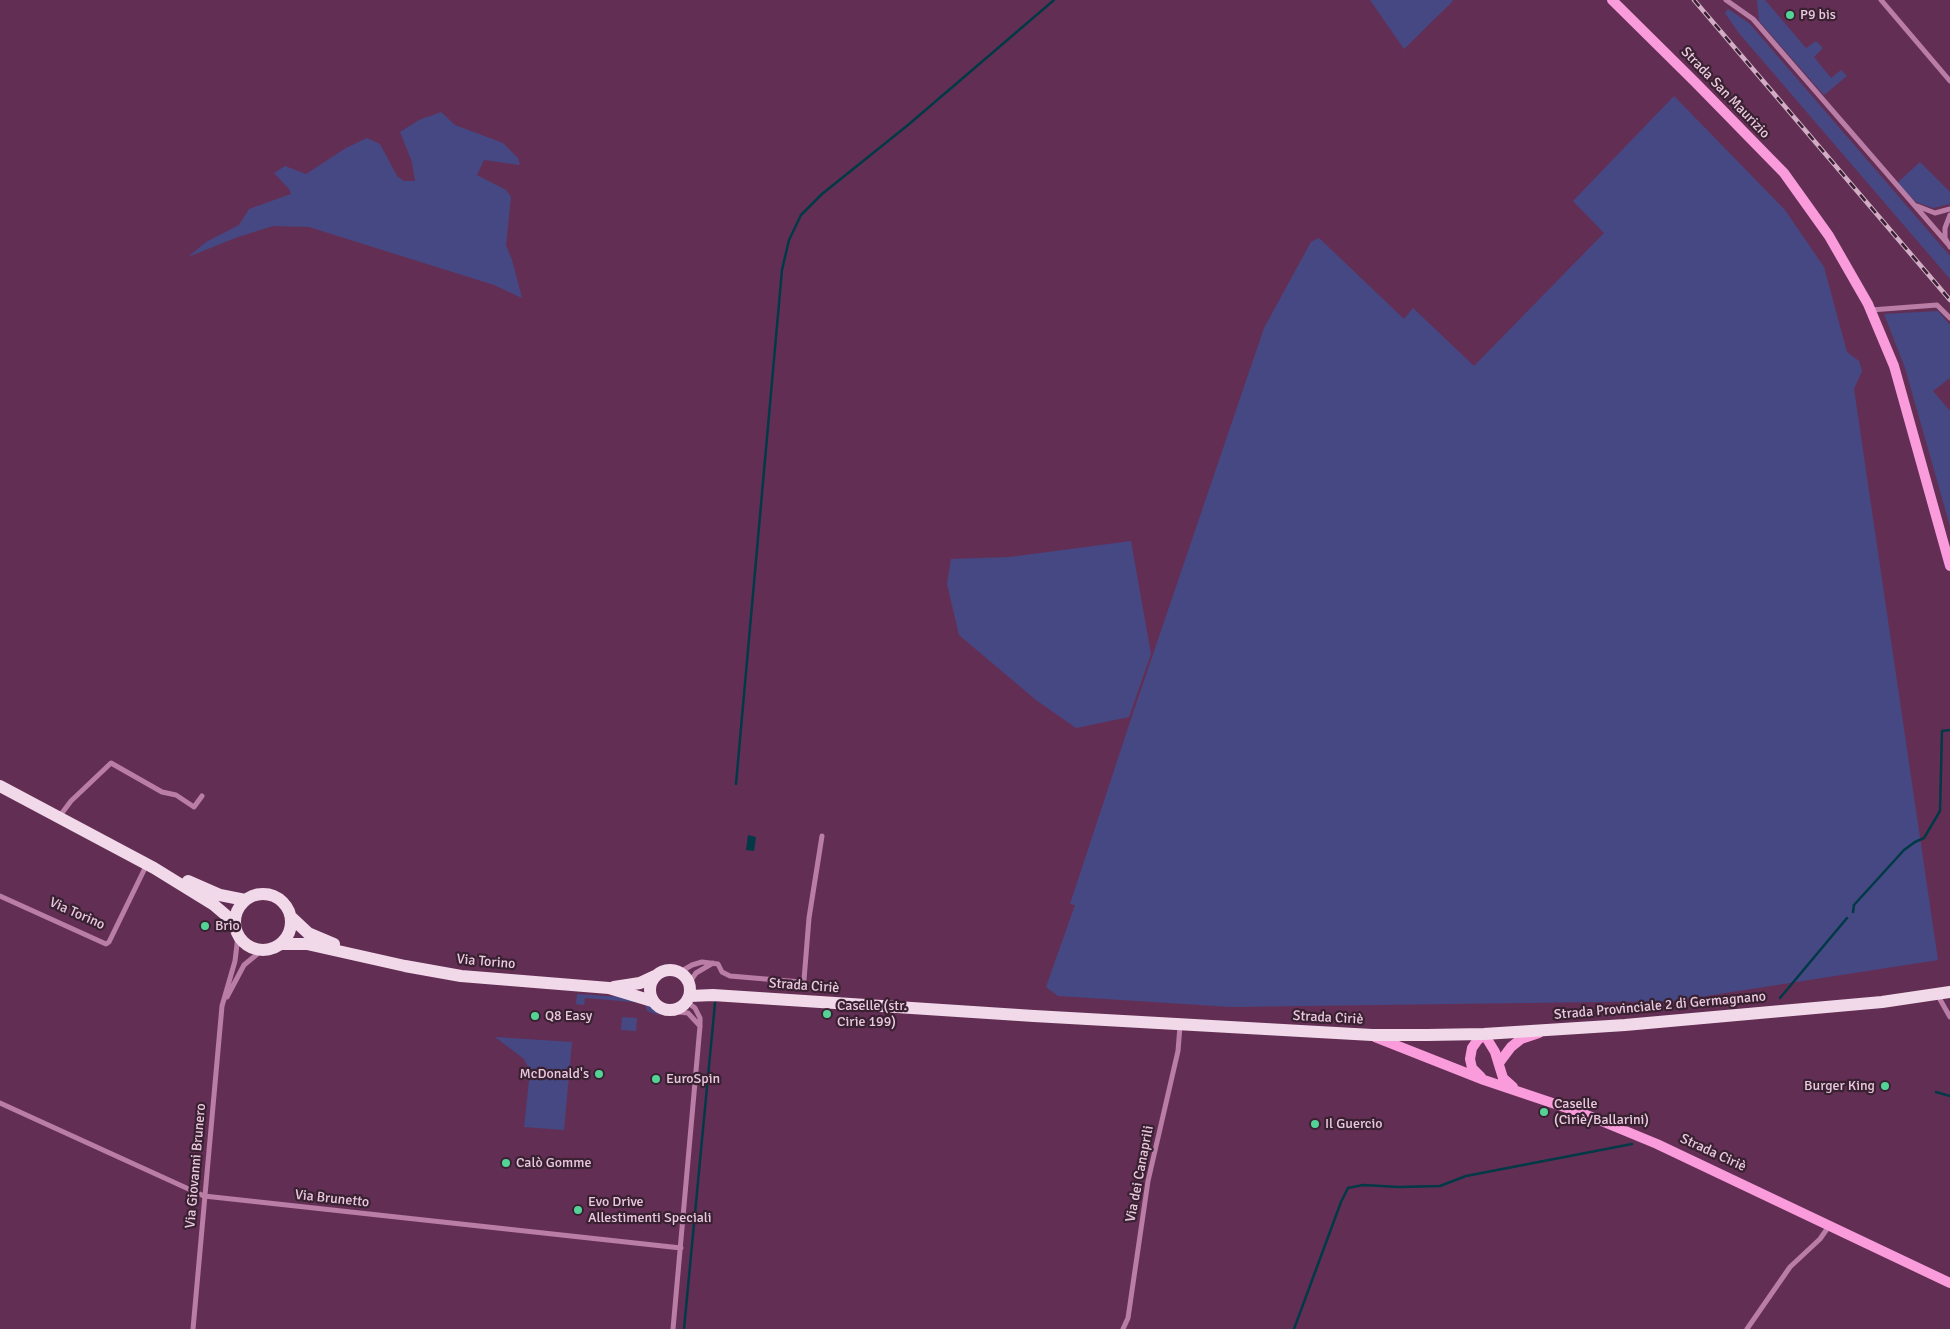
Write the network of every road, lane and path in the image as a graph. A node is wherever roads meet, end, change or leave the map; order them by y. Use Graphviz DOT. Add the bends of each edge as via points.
graph roads {
  1 [pos="1612,0"];
  2 [pos="1726,0"];
  3 [pos="1881,0"];
  4 [pos="1950,81"];
  5 [pos="1910,201"];
  6 [pos="1950,209"];
  7 [pos="1950,215"];
  8 [pos="1949,245"];
  9 [pos="1870,310"];
  10 [pos="1950,318"];
  11 [pos="1950,566"];
  12 [pos="0,786"];
  13 [pos="202,796"];
  14 [pos="58,817"];
  15 [pos="822,836"];
  16 [pos="150,866"];
  17 [pos="0,896"];
  18 [pos="245,900"];
  19 [pos="292,918"];
  20 [pos="234,922"];
  21 [pos="238,936"];
  22 [pos="282,944"];
  23 [pos="261,951"];
  24 [pos="360,956"];
  25 [pos="713,963"];
  26 [pos="680,972"];
  27 [pos="655,976"];
  28 [pos="609,988"];
  29 [pos="689,992"];
  30 [pos="1944,993"];
  31 [pos="652,1002"];
  32 [pos="222,1006"];
  33 [pos="669,1011"];
  34 [pos="1950,1017"];
  35 [pos="1180,1024"];
  36 [pos="700,1026"];
  37 [pos="1550,1030"];
  38 [pos="1484,1034"];
  39 [pos="1372,1035"];
  40 [pos="1499,1063"];
  41 [pos="1484,1080"];
  42 [pos="1536,1098"];
  43 [pos="0,1103"];
  44 [pos="204,1196"];
  45 [pos="1829,1225"];
  46 [pos="681,1248"];
  47 [pos="1950,1283"];
  48 [pos="193,1329"];
  49 [pos="673,1329"];
  50 [pos="1123,1329"];
  51 [pos="1747,1329"];
  1 -- 9 [label="street, Strada San Maurizio" via="1784,173 1829,236"];
  2 -- 5 [label="street" via="1753,19"];
  3 -- 4 [label="street"];
  5 -- 6 [label="street" via="1934,213"];
  5 -- 8 [label="street"];
  7 -- 8 [label="street" via="1945,228"];
  9 -- 10 [label="street" via="1937,305"];
  9 -- 11 [label="street, Strada San Maurizio" via="1894,366"];
  12 -- 14 [label="main road"];
  13 -- 14 [label="street" via="194,807 111,763 70,801"];
  14 -- 16 [label="main road"];
  15 -- 25 [label="street" via="809,918 804,980 730,976"];
  16 -- 17 [label="street, Via Torino" via="110,942 106,944"];
  16 -- 18 [label="main road" via="220,894"];
  16 -- 20 [label="main road" via="214,905"];
  18 -- 19 [label="main road" via="270,894 284,903"];
  18 -- 20 [label="main road"];
  19 -- 22 [label="main road" via="288,937"];
  19 -- 24 [label="main road, Via Torino" via="308,933"];
  20 -- 21 [label="main road"];
  21 -- 23 [label="main road" via="244,943"];
  21 -- 32 [label="street, Via Giovanni Brunero" via="235,961"];
  22 -- 23 [label="main road"];
  22 -- 24 [label="main road, Via Torino" via="307,944"];
  23 -- 32 [label="street, Via Giovanni Brunero" via="244,965"];
  24 -- 28 [label="main road, Via Torino" via="461,976"];
  25 -- 26 [label="street" via="702,962"];
  25 -- 29 [label="street" via="696,972"];
  26 -- 27 [label="main road" via="667,970"];
  26 -- 29 [label="main road"];
  27 -- 28 [label="main road, Via Torino" via="640,984"];
  27 -- 31 [label="main road" via="649,989"];
  28 -- 31 [label="main road, Via Torino"];
  29 -- 33 [label="main road" via="676,1010"];
  29 -- 35 [label="main road, Strada Ciriè"];
  29 -- 36 [label="street"];
  30 -- 34 [label="street"];
  30 -- 37 [label="main road, Strada Provinciale 2 di Germagnano" via="1882,1002"];
  31 -- 33 [label="main road"];
  32 -- 44 [label="street, Via Giovanni Brunero"];
  33 -- 36 [label="street" via="688,1013"];
  35 -- 39 [label="main road, Strada Ciriè"];
  35 -- 50 [label="street, Via dei Canaprili" via="1178,1051 1148,1181 1128,1318"];
  36 -- 46 [label="street"];
  37 -- 38 [label="main road, Strada Provinciale 2 di Germagnano"];
  37 -- 40 [label="street" via="1521,1039"];
  38 -- 39 [label="main road, Strada Provinciale 2 di Germagnano"];
  38 -- 40 [label="street"];
  38 -- 41 [label="street" via="1472,1048 1470,1058 1472,1068"];
  39 -- 41 [label="street, Strada Ciriè"];
  40 -- 42 [label="street" via="1503,1078 1509,1085"];
  41 -- 42 [label="street, Strada Ciriè"];
  42 -- 45 [label="street, Strada Ciriè" via="1657,1144"];
  43 -- 44 [label="street, Via Brunetto"];
  44 -- 46 [label="street, Via Brunetto"];
  44 -- 48 [label="street, Via Giovanni Brunero"];
  45 -- 47 [label="street, Strada Ciriè"];
  45 -- 51 [label="street" via="1790,1267"];
  46 -- 49 [label="street"];
}
